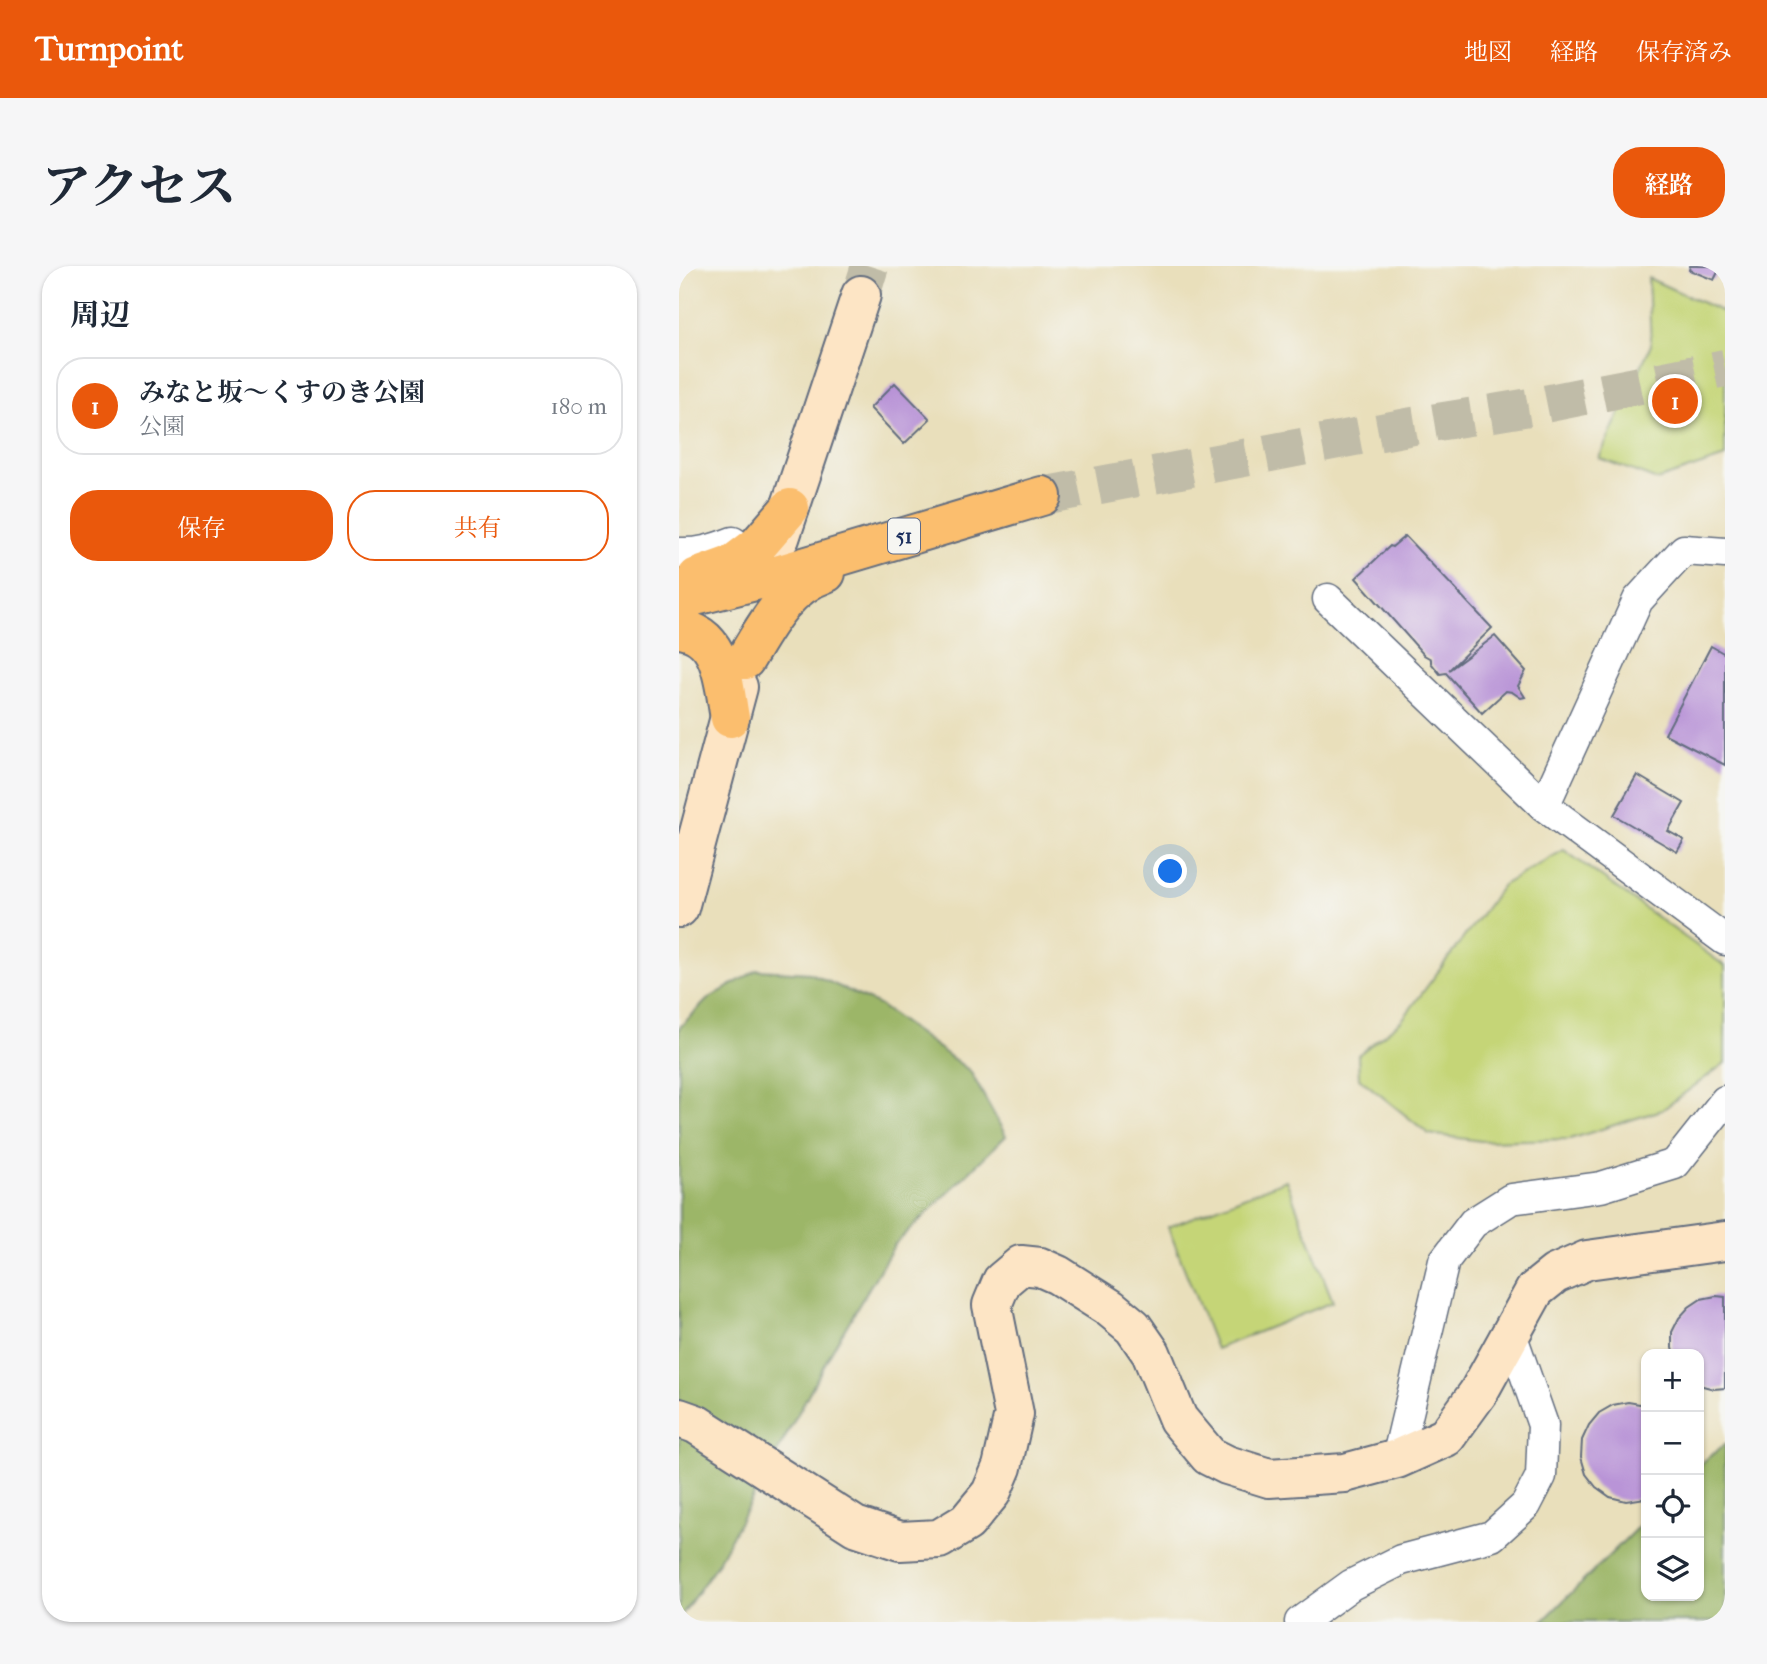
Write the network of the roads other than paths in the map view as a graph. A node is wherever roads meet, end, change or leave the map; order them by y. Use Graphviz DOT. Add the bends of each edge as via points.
graph roads {
  1 [pos="861,295"];
  2 [pos="1042,496"];
  3 [pos="1001,506"];
  4 [pos="790,509"];
  5 [pos="733,542"];
  6 [pos="679,553"];
  7 [pos="1725,553"];
  8 [pos="767,578"];
  9 [pos="679,584"];
  10 [pos="1328,599"];
  11 [pos="679,600"];
  12 [pos="679,629"];
  13 [pos="745,660"];
  14 [pos="730,718"];
  15 [pos="1544,806"];
  16 [pos="679,908"];
  17 [pos="1725,940"];
  18 [pos="1725,1101"];
  19 [pos="1725,1241"];
  20 [pos="1510,1331"];
  21 [pos="679,1418"];
  22 [pos="1397,1459"];
  23 [pos="1300,1622"];
  1 -- 4 [label="street"];
  2 -- 3 [label="main road, 51"];
  3 -- 8 [label="main road, 51"];
  3 -- 13 [label="main road" via="987,523 970,533 858,563 804,583 787,597"];
  4 -- 8 [label="street"];
  4 -- 9 [label="main road" via="758,545 733,564"];
  5 -- 6 [label="street" via="711,551"];
  7 -- 15 [label="street" via="1684,550 1638,600"];
  8 -- 11 [label="main road, 51"];
  8 -- 13 [label="street"];
  10 -- 15 [label="street"];
  12 -- 14 [label="main road" via="698,636 717,659"];
  13 -- 14 [label="street"];
  14 -- 16 [label="street"];
  15 -- 17 [label="street"];
  18 -- 22 [label="street" via="1675,1164 1601,1187 1511,1199 1473,1223 1444,1261"];
  19 -- 20 [label="street" via="1587,1260 1555,1274 1535,1290"];
  20 -- 22 [label="street" via="1478,1393 1446,1437"];
  20 -- 23 [label="street" via="1543,1425 1541,1476 1526,1506 1492,1536 1401,1560 1351,1585"];
  21 -- 22 [label="street" via="696,1424 855,1526 900,1541 939,1539 967,1522 991,1493 1002,1467 1014,1414 992,1305 1002,1281 1021,1265 1058,1275 1132,1327 1151,1353 1178,1419 1209,1456 1269,1478 1345,1473"];
}
